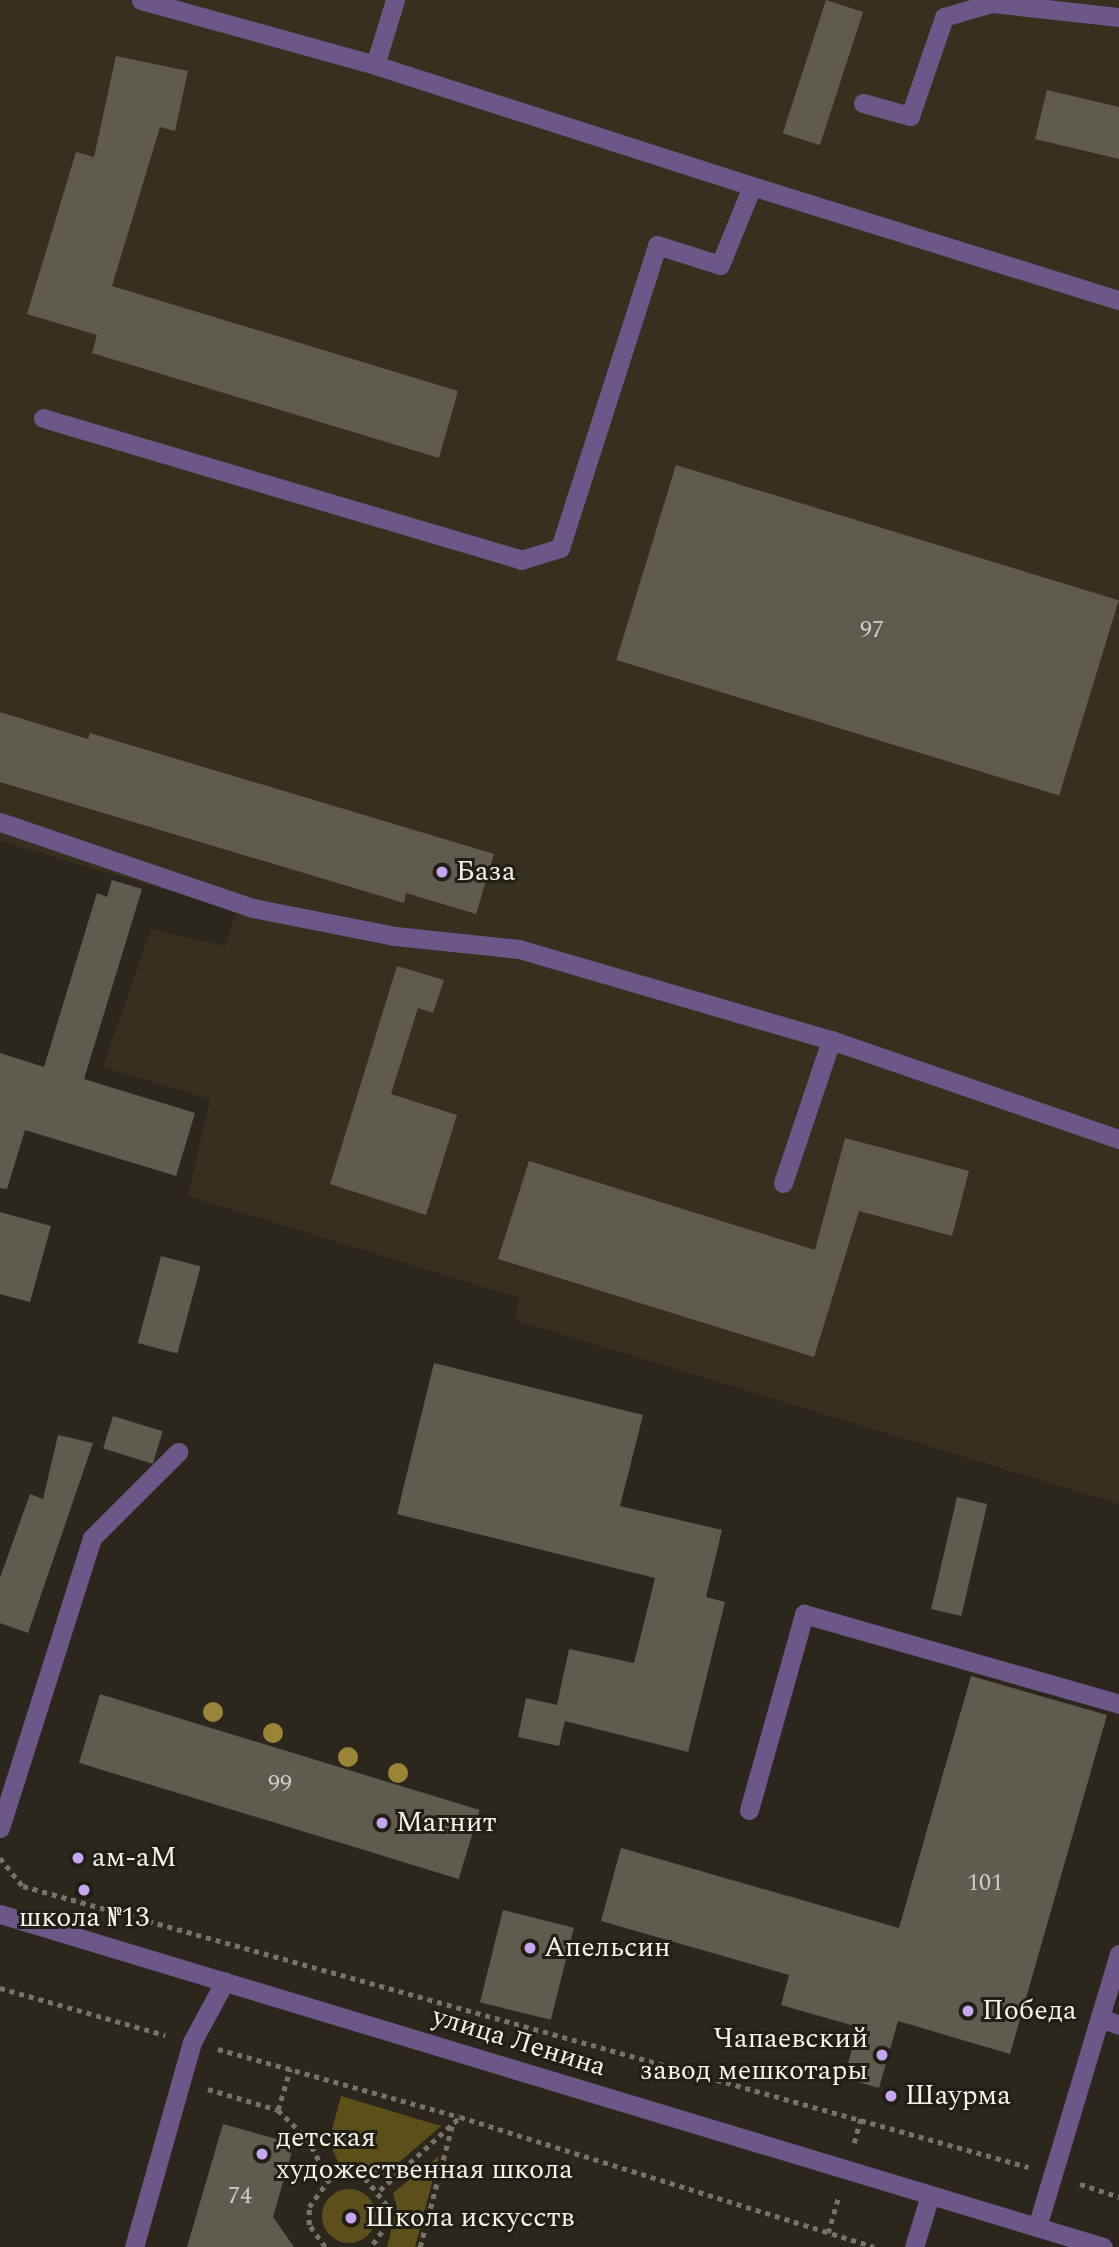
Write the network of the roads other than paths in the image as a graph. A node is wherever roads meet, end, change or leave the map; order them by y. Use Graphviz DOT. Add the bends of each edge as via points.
graph roads {
  1 [pos="141,0"];
  2 [pos="395,0"];
  3 [pos="1119,17"];
  4 [pos="375,65"];
  5 [pos="863,103"];
  6 [pos="752,186"];
  7 [pos="1119,300"];
  8 [pos="43,418"];
  9 [pos="0,822"];
  10 [pos="831,1040"];
  11 [pos="1119,1139"];
  12 [pos="783,1183"];
  13 [pos="178,1452"];
  14 [pos="1119,1704"];
  15 [pos="749,1810"];
  16 [pos="0,1828"];
  17 [pos="0,1914"];
  18 [pos="1119,1954"];
  19 [pos="225,1981"];
  20 [pos="1100,2018"];
  21 [pos="1119,2025"];
  22 [pos="930,2195"];
  23 [pos="1037,2227"];
  24 [pos="134,2247"];
  25 [pos="914,2247"];
  26 [pos="1103,2247"];
  1 -- 4 [label="street"];
  2 -- 4 [label="street"];
  3 -- 5 [label="street" via="992,4 944,17 910,116"];
  4 -- 6 [label="street"];
  6 -- 7 [label="street"];
  6 -- 8 [label="street" via="720,265 657,245 560,548 521,560"];
  9 -- 10 [label="street" via="253,908 395,936 519,949"];
  10 -- 11 [label="street"];
  10 -- 12 [label="street"];
  13 -- 16 [label="street" via="92,1538"];
  14 -- 15 [label="street" via="804,1614"];
  17 -- 19 [label="street, улица Ленина"];
  18 -- 20 [label="street"];
  19 -- 22 [label="street, улица Ленина"];
  19 -- 24 [label="street" via="192,2042 185,2082"];
  20 -- 21 [label="street"];
  20 -- 23 [label="street"];
  22 -- 23 [label="street, улица Ленина"];
  22 -- 25 [label="street"];
  23 -- 26 [label="street, улица Ленина"];
}
